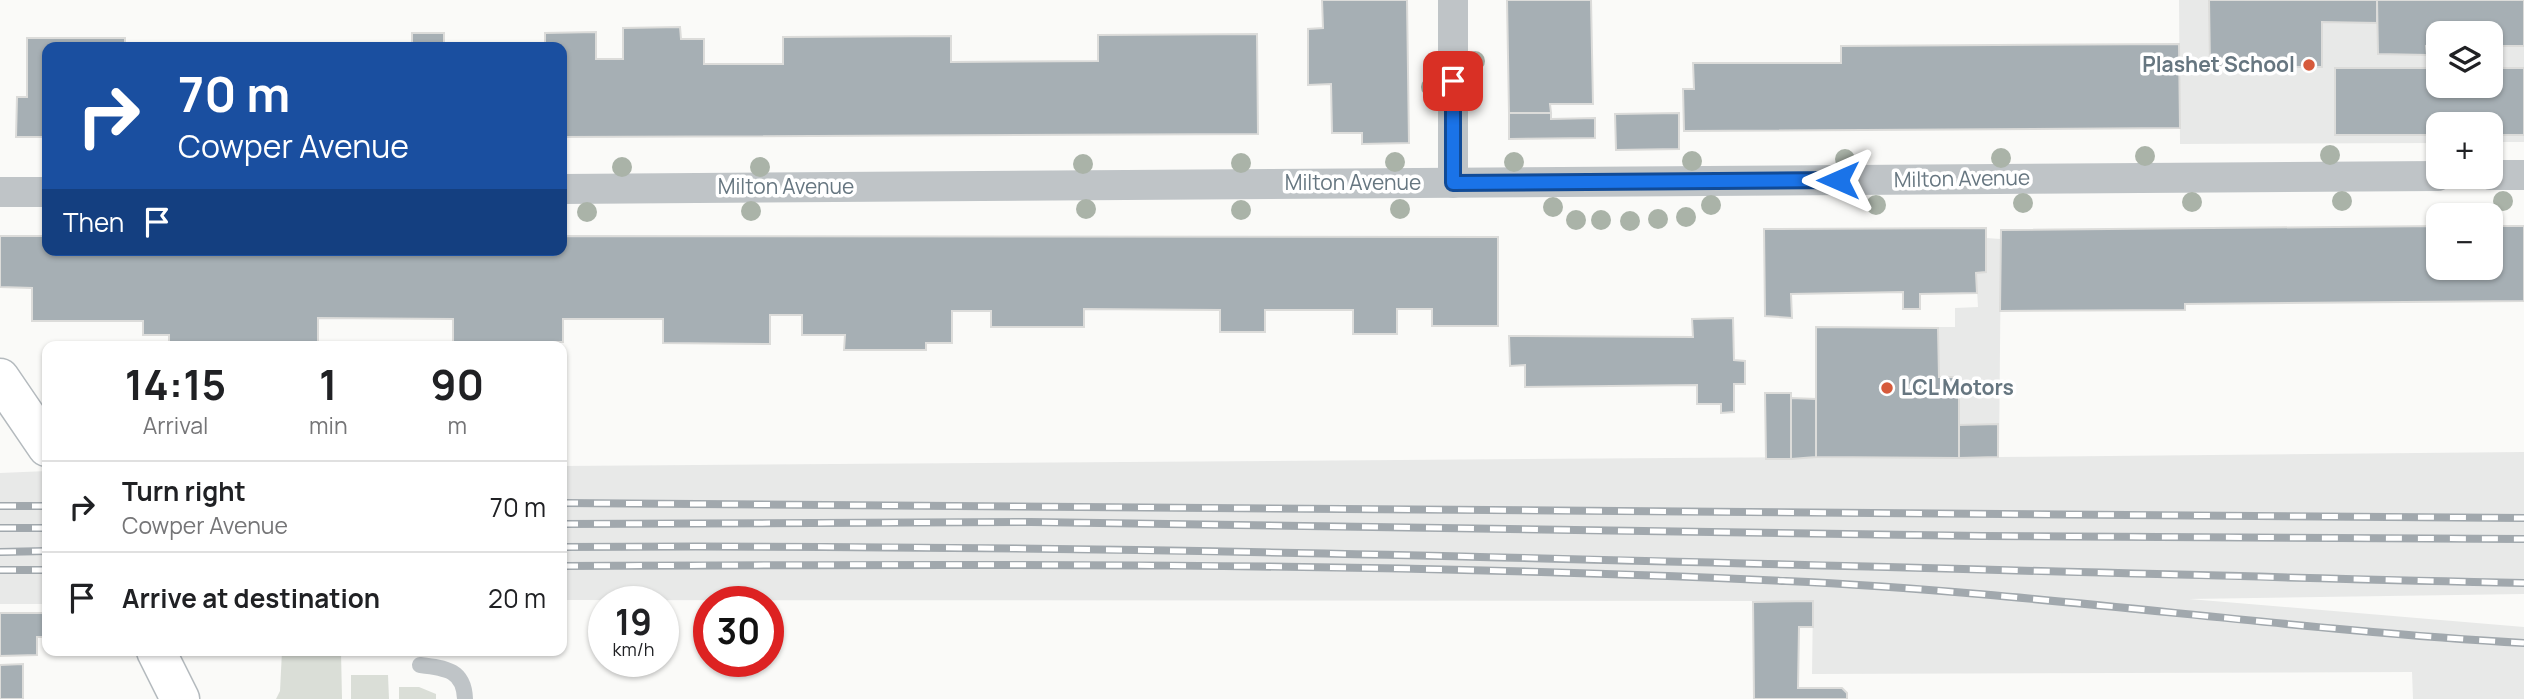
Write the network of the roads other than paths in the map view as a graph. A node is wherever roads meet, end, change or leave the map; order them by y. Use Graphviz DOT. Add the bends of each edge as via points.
graph roads {
  1 [pos="1453,0"];
  2 [pos="2503,175"];
  3 [pos="2524,175"];
  4 [pos="2426,176"];
  5 [pos="1453,183"];
  6 [pos="567,188"];
  7 [pos="0,192"];
  8 [pos="42,192"];
  9 [pos="0,378"];
  10 [pos="42,440"];
  11 [pos="158,656"];
  12 [pos="420,665"];
  13 [pos="180,699"];
  14 [pos="465,699"];
  1 -- 5 [label="street"];
  2 -- 3 [label="street"];
  4 -- 5 [label="street, Milton Avenue"];
  5 -- 6 [label="street, Milton Avenue"];
  7 -- 8 [label="street"];
  9 -- 10 [label="main road"];
  11 -- 13 [label="main road"];
  12 -- 14 [label="lane" via="446,667 458,674"];
}
